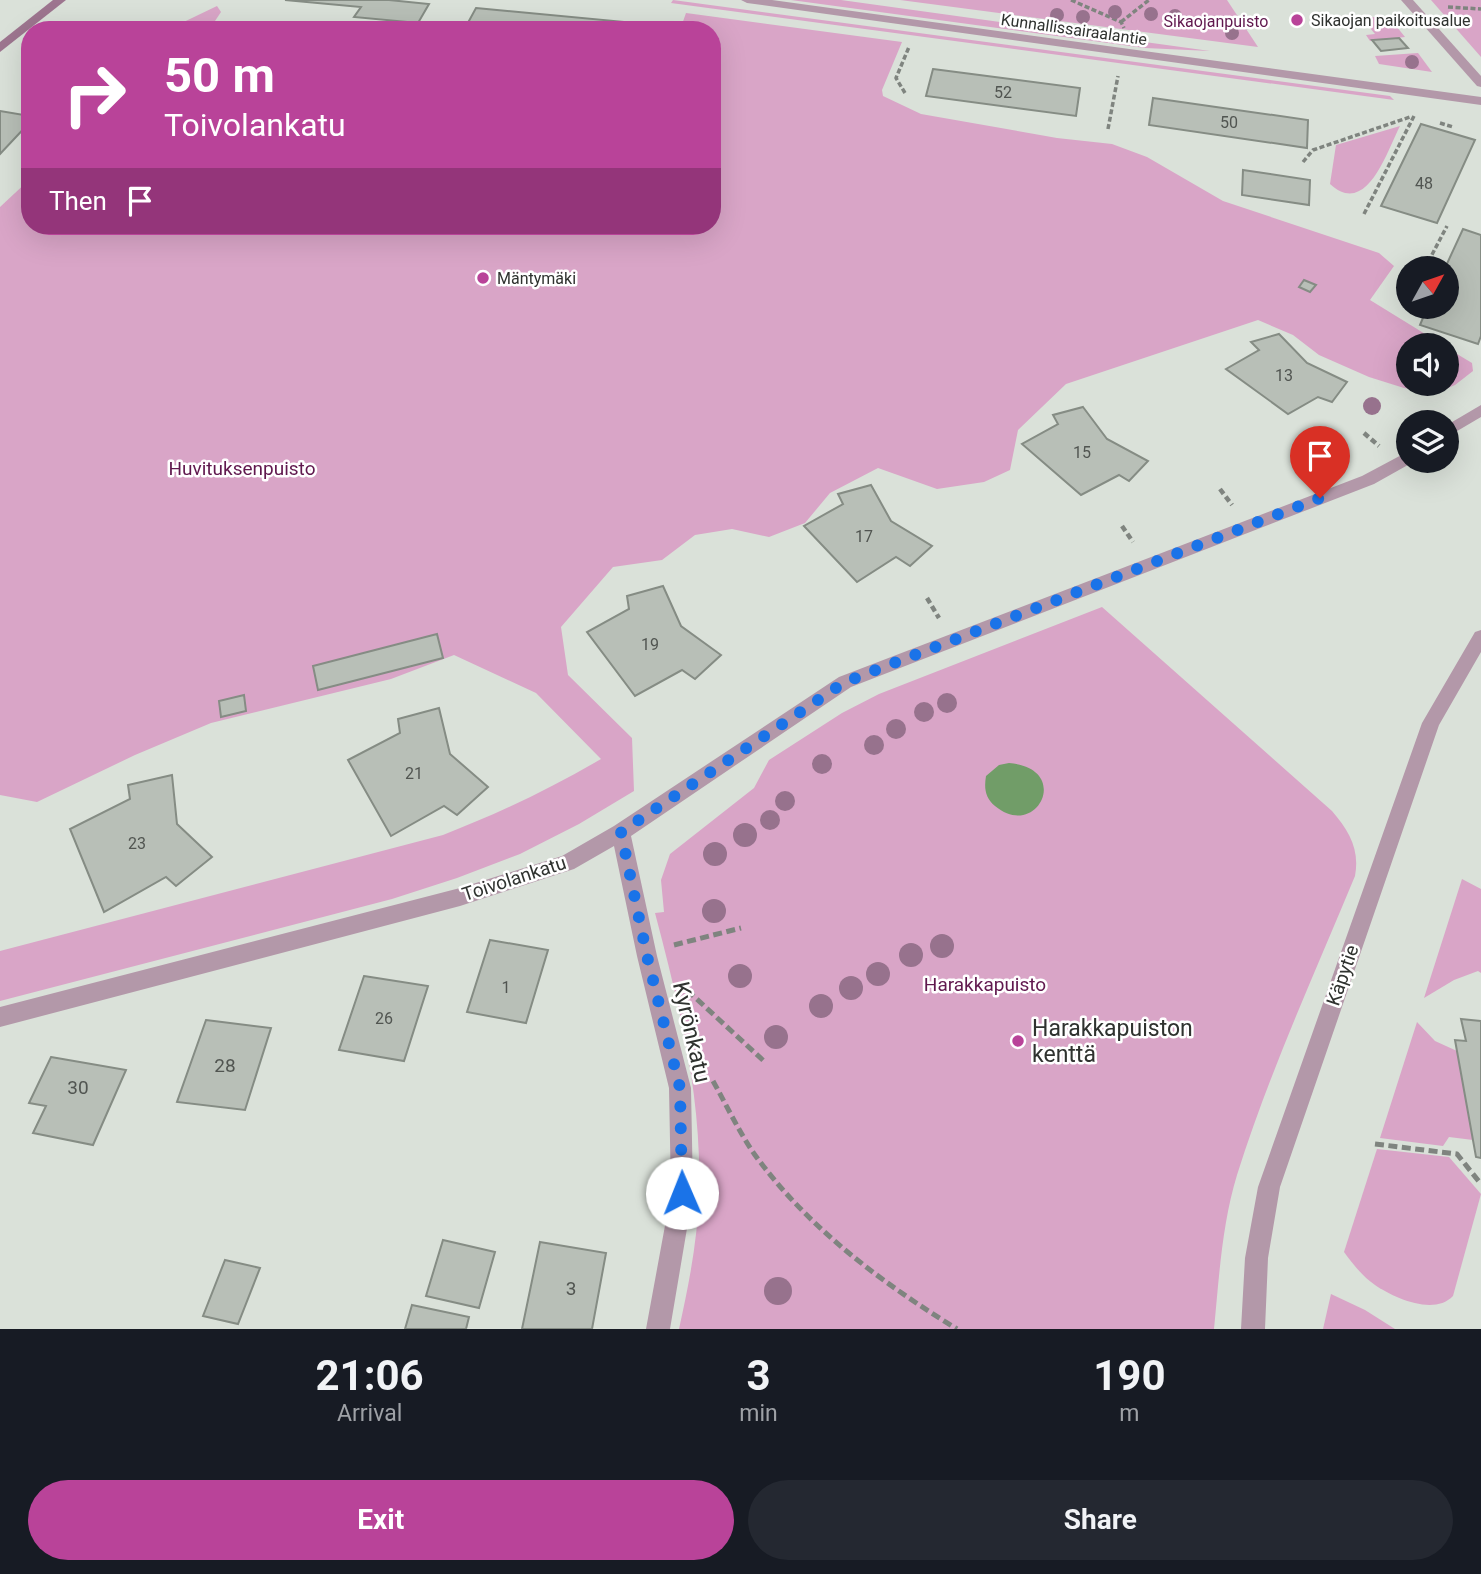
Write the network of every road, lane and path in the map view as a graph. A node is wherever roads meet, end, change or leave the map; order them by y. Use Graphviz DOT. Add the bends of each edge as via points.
graph roads {
  1 [pos="60,0"];
  2 [pos="747,0"];
  3 [pos="1071,0"];
  4 [pos="1149,0"];
  5 [pos="1407,0"];
  6 [pos="1445,7"];
  7 [pos="1481,9"];
  8 [pos="34,21"];
  9 [pos="1121,22"];
  10 [pos="21,31"];
  11 [pos="1128,34"];
  12 [pos="911,40"];
  13 [pos="0,48"];
  14 [pos="1120,68"];
  15 [pos="1481,83"];
  16 [pos="905,93"];
  17 [pos="1481,101"];
  18 [pos="1421,113"];
  19 [pos="1414,116"];
  20 [pos="1440,123"];
  21 [pos="1453,127"];
  22 [pos="1108,129"];
  23 [pos="1303,162"];
  24 [pos="1364,214"];
  25 [pos="1447,226"];
  26 [pos="1431,256"];
  27 [pos="1481,410"];
  28 [pos="1459,424"];
  29 [pos="1364,433"];
  30 [pos="1383,450"];
  31 [pos="1396,464"];
  32 [pos="1220,489"];
  33 [pos="1232,504"];
  34 [pos="1122,526"];
  35 [pos="1132,541"];
  36 [pos="927,598"];
  37 [pos="936,613"];
  38 [pos="1481,637"];
  39 [pos="621,832"];
  40 [pos="741,928"];
  41 [pos="669,947"];
  42 [pos="678,981"];
  43 [pos="0,1017"];
  44 [pos="766,1063"];
  45 [pos="713,1081"];
  46 [pos="1375,1143"];
  47 [pos="1481,1184"];
  48 [pos="658,1329"];
  49 [pos="957,1329"];
  50 [pos="1254,1329"];
  1 -- 8 [label="main road"];
  2 -- 17 [label="street, Kunnallissairaalantie"];
  3 -- 9 [label="path"];
  4 -- 9 [label="path"];
  5 -- 15 [label="street"];
  6 -- 7 [label="path"];
  9 -- 11 [label="path"];
  10 -- 13 [label="main road"];
  12 -- 16 [label="path" via="896,78"];
  14 -- 22 [label="path"];
  18 -- 19 [label="path"];
  19 -- 23 [label="path" via="1313,150"];
  19 -- 24 [label="path"];
  20 -- 21 [label="path"];
  25 -- 26 [label="path"];
  27 -- 28 [label="street"];
  29 -- 30 [label="path"];
  31 -- 39 [label="street, Toivolankatu" via="1368,480 845,682"];
  32 -- 33 [label="path"];
  34 -- 35 [label="path"];
  36 -- 37 [label="path"];
  38 -- 50 [label="street, Käpytie" via="1432,723 1269,1187 1258,1237"];
  39 -- 43 [label="street, Toivolankatu" via="567,863 460,897"];
  39 -- 48 [label="street, Kyrönkatu" via="680,1088 682,1193"];
  40 -- 41 [label="path"];
  42 -- 44 [label="path"];
  45 -- 49 [label="path" via="755,1155 797,1204 913,1304"];
  46 -- 47 [label="path" via="1457,1154"];
}
